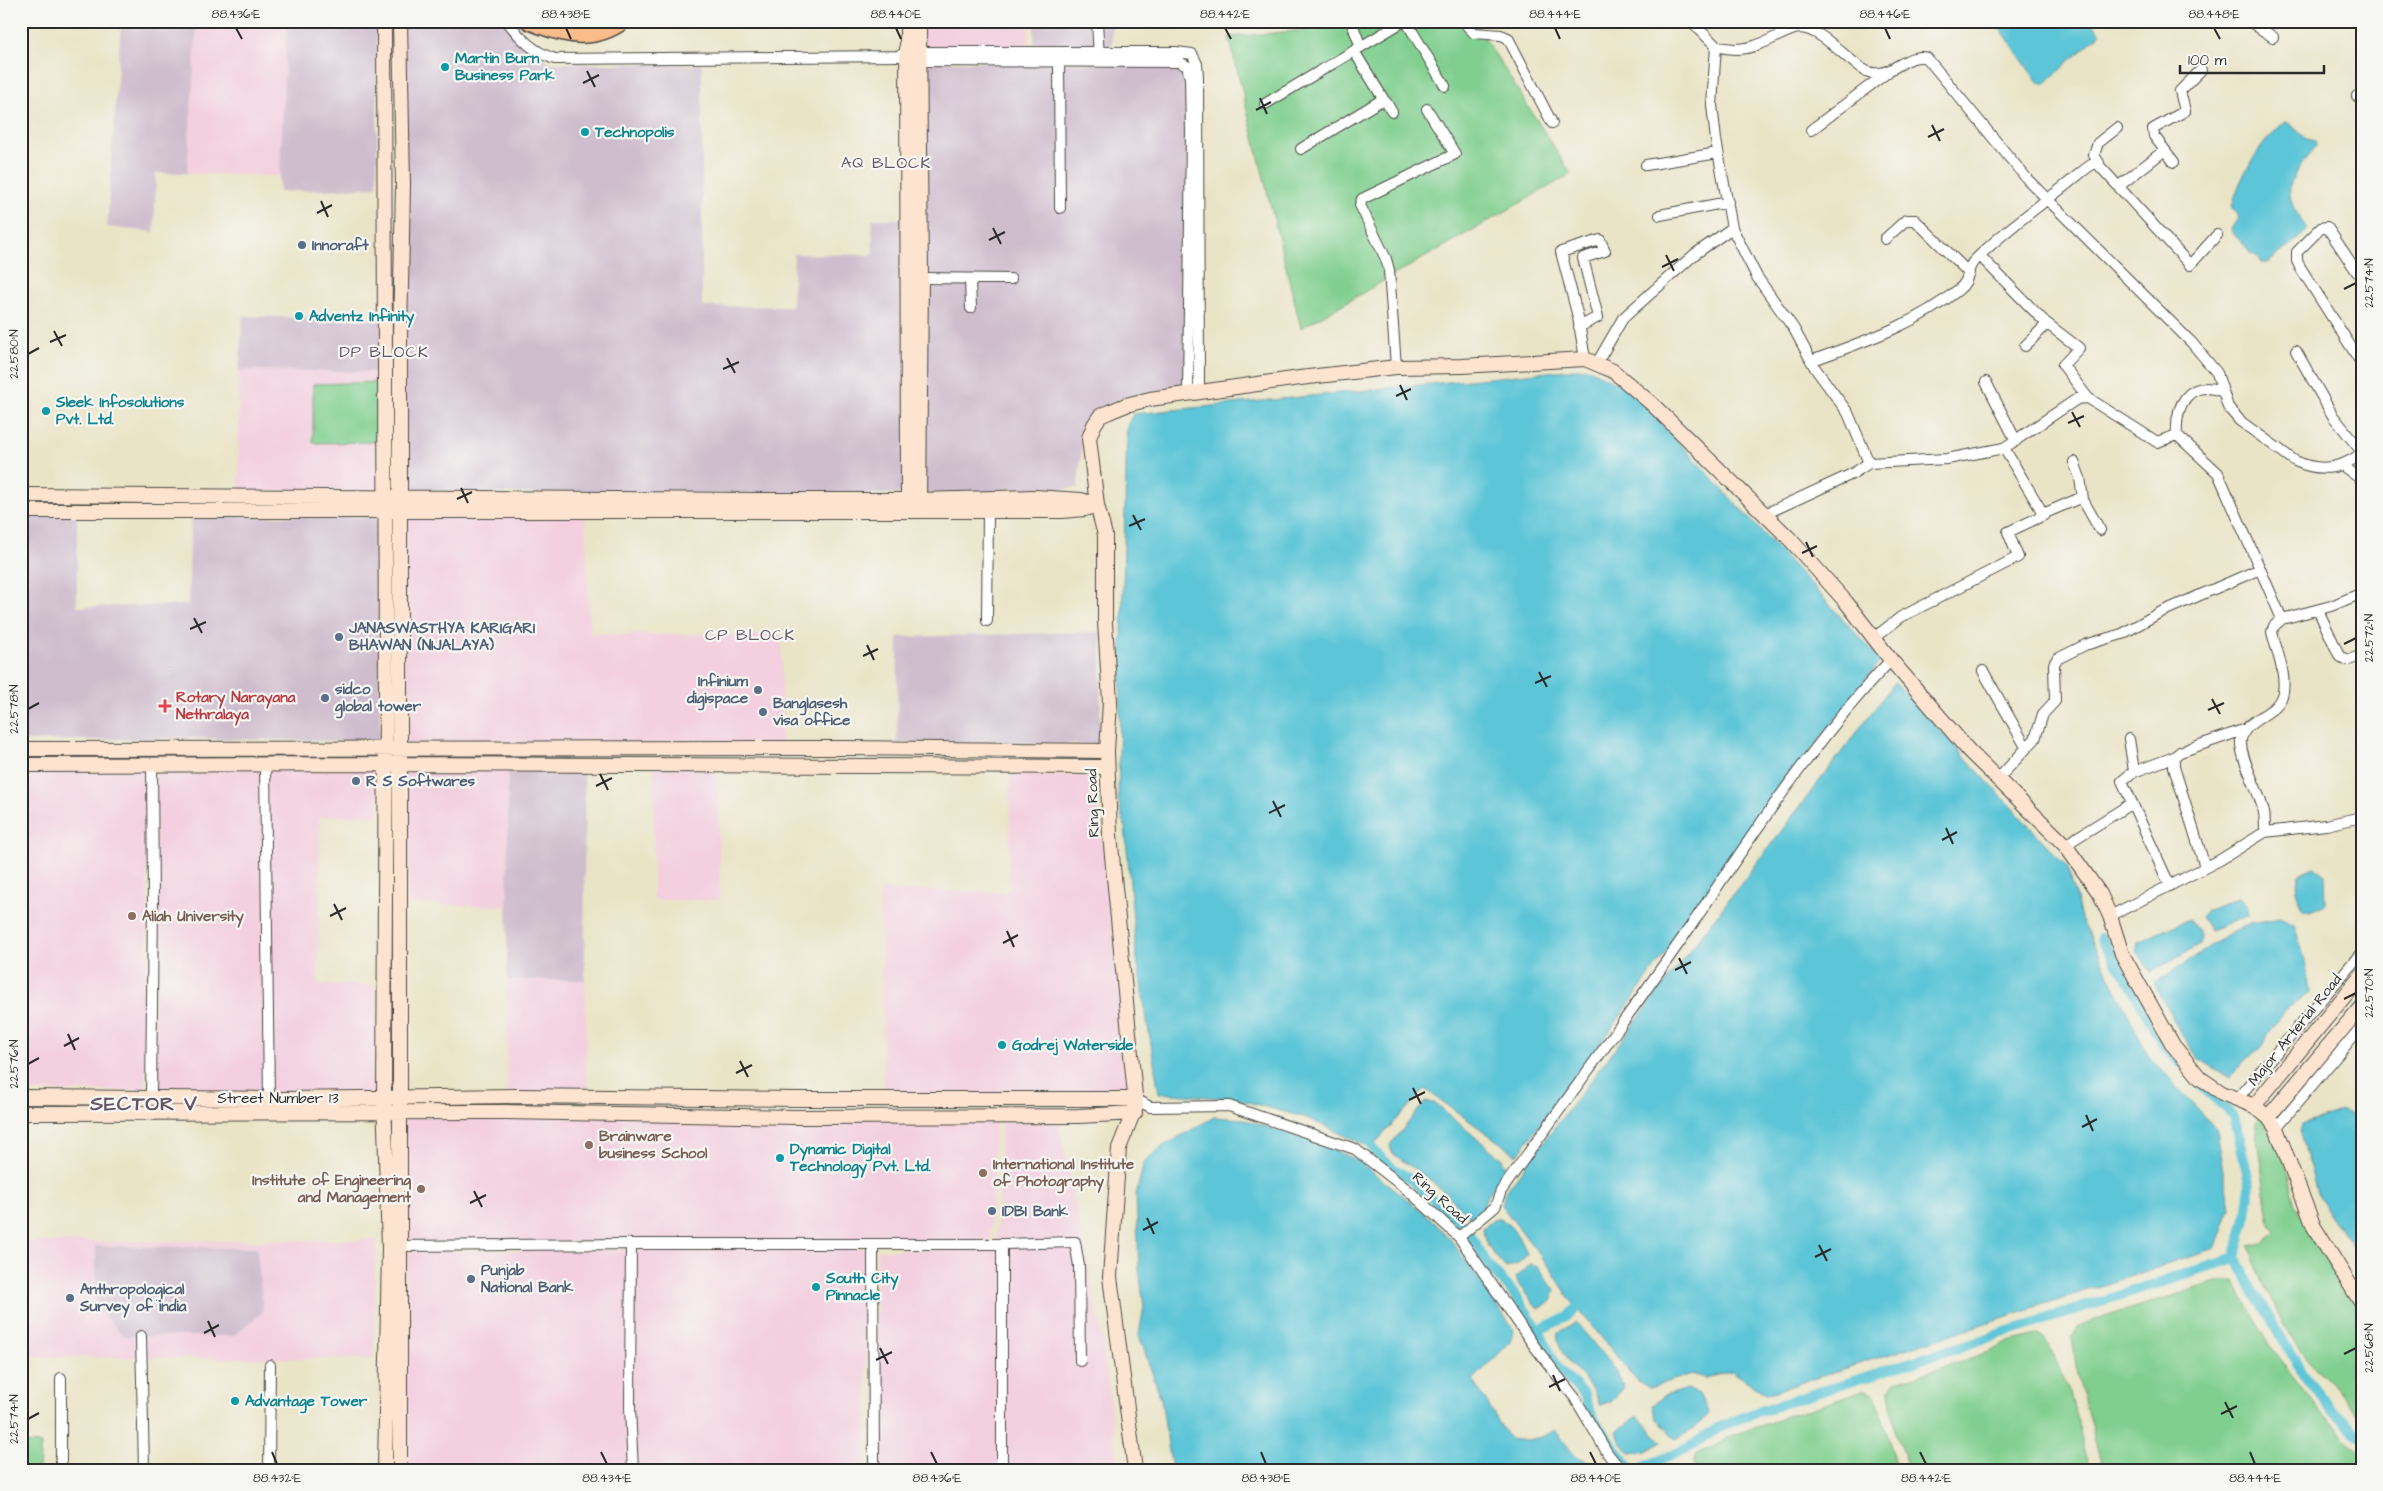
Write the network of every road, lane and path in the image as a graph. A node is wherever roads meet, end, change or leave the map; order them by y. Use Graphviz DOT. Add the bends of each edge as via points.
graph roads {
  1 [pos="384,21"];
  2 [pos="400,21"];
  3 [pos="507,21"];
  4 [pos="530,21"];
  5 [pos="624,21"];
  6 [pos="907,21"];
  7 [pos="919,21"];
  8 [pos="1098,21"];
  9 [pos="1351,21"];
  10 [pos="1405,21"];
  11 [pos="1464,21"];
  12 [pos="1691,21"];
  13 [pos="2248,21"];
  14 [pos="2273,37"];
  15 [pos="1716,46"];
  16 [pos="1358,49"];
  17 [pos="911,57"];
  18 [pos="1099,57"];
  19 [pos="1059,58"];
  20 [pos="2201,70"];
  21 [pos="1888,72"];
  22 [pos="1445,86"];
  23 [pos="1384,100"];
  24 [pos="1265,104"];
  25 [pos="1426,109"];
  26 [pos="1392,112"];
  27 [pos="1552,124"];
  28 [pos="2117,128"];
  29 [pos="1811,130"];
  30 [pos="1301,149"];
  31 [pos="2166,150"];
  32 [pos="1718,153"];
  33 [pos="2174,162"];
  34 [pos="2099,163"];
  35 [pos="1646,165"];
  36 [pos="2119,186"];
  37 [pos="2046,200"];
  38 [pos="1728,202"];
  39 [pos="1060,208"];
  40 [pos="1660,216"];
  41 [pos="1732,228"];
  42 [pos="2218,235"];
  43 [pos="1885,239"];
  44 [pos="914,245"];
  45 [pos="1980,256"];
  46 [pos="2362,272"];
  47 [pos="1969,273"];
  48 [pos="921,278"];
  49 [pos="970,279"];
  50 [pos="1011,279"];
  51 [pos="971,308"];
  52 [pos="2045,322"];
  53 [pos="1579,327"];
  54 [pos="2025,346"];
  55 [pos="2296,351"];
  56 [pos="1591,361"];
  57 [pos="1811,361"];
  58 [pos="2362,364"];
  59 [pos="1396,366"];
  60 [pos="1986,382"];
  61 [pos="2221,391"];
  62 [pos="1194,393"];
  63 [pos="2088,398"];
  64 [pos="2176,435"];
  65 [pos="2016,441"];
  66 [pos="2004,448"];
  67 [pos="2362,453"];
  68 [pos="2074,462"];
  69 [pos="1869,463"];
  70 [pos="2343,466"];
  71 [pos="2362,480"];
  72 [pos="21,495"];
  73 [pos="385,496"];
  74 [pos="400,496"];
  75 [pos="1097,498"];
  76 [pos="2082,499"];
  77 [pos="530,505"];
  78 [pos="914,506"];
  79 [pos="21,511"];
  80 [pos="988,511"];
  81 [pos="385,512"];
  82 [pos="400,512"];
  83 [pos="1765,514"];
  84 [pos="2042,514"];
  85 [pos="2100,530"];
  86 [pos="2260,569"];
  87 [pos="2362,592"];
  88 [pos="2318,610"];
  89 [pos="2282,619"];
  90 [pos="987,621"];
  91 [pos="1875,637"];
  92 [pos="2362,655"];
  93 [pos="1890,660"];
  94 [pos="1983,670"];
  95 [pos="2246,729"];
  96 [pos="2129,739"];
  97 [pos="2026,747"];
  98 [pos="122,748"];
  99 [pos="386,748"];
  100 [pos="401,748"];
  101 [pos="21,749"];
  102 [pos="916,750"];
  103 [pos="994,750"];
  104 [pos="1107,751"];
  105 [pos="2174,757"];
  106 [pos="21,764"];
  107 [pos="120,764"];
  108 [pos="152,764"];
  109 [pos="265,764"];
  110 [pos="385,764"];
  111 [pos="401,764"];
  112 [pos="916,766"];
  113 [pos="996,766"];
  114 [pos="1107,768"];
  115 [pos="2134,772"];
  116 [pos="1997,780"];
  117 [pos="2132,803"];
  118 [pos="2362,817"];
  119 [pos="2265,832"];
  120 [pos="2065,845"];
  121 [pos="2205,867"];
  122 [pos="2170,886"];
  123 [pos="2110,916"];
  124 [pos="401,935"];
  125 [pos="385,936"];
  126 [pos="2362,952"];
  127 [pos="2362,975"];
  128 [pos="2362,1006"];
  129 [pos="2362,1026"];
  130 [pos="21,1097"];
  131 [pos="151,1097"];
  132 [pos="175,1097"];
  133 [pos="400,1097"];
  134 [pos="384,1098"];
  135 [pos="269,1099"];
  136 [pos="826,1099"];
  137 [pos="2237,1099"];
  138 [pos="1135,1106"];
  139 [pos="2254,1106"];
  140 [pos="21,1113"];
  141 [pos="385,1113"];
  142 [pos="399,1113"];
  143 [pos="175,1114"];
  144 [pos="826,1117"];
  145 [pos="2272,1123"];
  146 [pos="1461,1235"];
  147 [pos="631,1244"];
  148 [pos="873,1244"];
  149 [pos="1002,1244"];
  150 [pos="394,1247"];
  151 [pos="2358,1286"];
  152 [pos="2362,1304"];
  153 [pos="141,1336"];
  154 [pos="1080,1361"];
  155 [pos="270,1364"];
  156 [pos="61,1378"];
  157 [pos="60,1470"];
  158 [pos="144,1470"];
  159 [pos="269,1470"];
  160 [pos="385,1470"];
  161 [pos="400,1470"];
  162 [pos="633,1470"];
  163 [pos="874,1470"];
  164 [pos="1002,1470"];
  165 [pos="1135,1470"];
  166 [pos="1621,1470"];
  1 -- 73 [label="street"];
  2 -- 74 [label="street" via="403,185"];
  3 -- 17 [label="street" via="535,51 556,59"];
  4 -- 5 [label="main road" via="564,34 582,36 603,32"];
  6 -- 17 [label="street"];
  7 -- 17 [label="street"];
  8 -- 18 [label="street"];
  9 -- 16 [label="street"];
  10 -- 16 [label="street"];
  10 -- 22 [label="street"];
  11 -- 27 [label="street" via="1474,33 1508,38"];
  12 -- 15 [label="street"];
  13 -- 14 [label="street"];
  15 -- 21 [label="street" via="1742,49 1757,46 1787,31 1806,29 1867,72"];
  15 -- 32 [label="street" via="1712,105"];
  16 -- 23 [label="street"];
  16 -- 24 [label="street"];
  17 -- 19 [label="street"];
  17 -- 44 [label="street"];
  18 -- 19 [label="street"];
  18 -- 62 [label="street" via="1188,53 1197,64"];
  19 -- 39 [label="street"];
  20 -- 31 [label="street" via="2180,91 2185,111 2153,129 2154,136"];
  21 -- 29 [label="street"];
  21 -- 37 [label="street" via="1914,56 1922,56 1932,62"];
  23 -- 26 [label="street"];
  23 -- 30 [label="street"];
  25 -- 59 [label="street" via="1455,154 1362,199 1360,205 1387,264"];
  28 -- 34 [label="street" via="2098,143 2094,155"];
  31 -- 33 [label="street"];
  31 -- 36 [label="street"];
  32 -- 35 [label="street"];
  32 -- 38 [label="street"];
  34 -- 36 [label="street"];
  34 -- 37 [label="street" via="2094,163"];
  36 -- 42 [label="street" via="2190,265"];
  37 -- 45 [label="street"];
  37 -- 61 [label="street" via="2192,343 2217,373"];
  38 -- 40 [label="street"];
  38 -- 41 [label="street"];
  41 -- 56 [label="street" via="1695,254 1623,318"];
  41 -- 57 [label="street" via="1757,277 1794,329"];
  43 -- 47 [label="street" via="1906,220 1915,220"];
  44 -- 48 [label="street"];
  44 -- 78 [label="street"];
  45 -- 47 [label="street" via="1970,266"];
  45 -- 52 [label="street"];
  46 -- 58 [label="street" via="2357,272 2326,227 2321,228 2297,252 2300,267"];
  47 -- 57 [label="street" via="1968,280 1958,290 1903,325"];
  48 -- 49 [label="street"];
  48 -- 78 [label="street"];
  49 -- 50 [label="street"];
  49 -- 51 [label="street"];
  52 -- 54 [label="street" via="2046,325"];
  52 -- 63 [label="street" via="2079,348 2063,364"];
  53 -- 53 [label="street" via="1561,252 1600,240 1605,251 1583,258 1598,317"];
  53 -- 56 [label="street"];
  55 -- 67 [label="street" via="2333,416"];
  56 -- 59 [label="street"];
  56 -- 83 [label="street" via="1613,370 1652,404"];
  57 -- 69 [label="street" via="1848,413"];
  59 -- 62 [label="street"];
  60 -- 65 [label="street"];
  61 -- 64 [label="street" via="2208,386 2196,389 2184,399 2176,422"];
  61 -- 70 [label="street" via="2228,407 2240,421 2295,461 2322,468"];
  62 -- 75 [label="street, Ring Road" via="1126,405 1100,416 1089,438"];
  63 -- 64 [label="street" via="2157,442"];
  63 -- 65 [label="street" via="2076,399"];
  64 -- 86 [label="street" via="2218,473"];
  65 -- 66 [label="street"];
  66 -- 69 [label="street" via="1947,459"];
  66 -- 84 [label="street"];
  67 -- 70 [label="street"];
  68 -- 76 [label="street"];
  69 -- 83 [label="street"];
  70 -- 71 [label="street"];
  72 -- 73 [label="street"];
  73 -- 74 [label="street"];
  73 -- 81 [label="street"];
  74 -- 77 [label="street"];
  74 -- 82 [label="street"];
  75 -- 78 [label="street" via="1035,498"];
  75 -- 80 [label="street" via="1085,509"];
  75 -- 104 [label="street, Ring Road" via="1105,535 1105,622 1110,702"];
  76 -- 84 [label="street" via="2076,498"];
  76 -- 85 [label="street"];
  77 -- 78 [label="street"];
  77 -- 82 [label="street"];
  78 -- 80 [label="street"];
  79 -- 81 [label="street"];
  80 -- 90 [label="street"];
  81 -- 82 [label="street"];
  81 -- 99 [label="street"];
  82 -- 100 [label="street"];
  83 -- 91 [label="street"];
  84 -- 91 [label="street" via="2008,532 2018,554 2016,559 1901,617"];
  86 -- 89 [label="street"];
  86 -- 97 [label="street" via="2160,613 2122,634 2085,645 2057,659 2054,664 2054,702 2043,714 2036,736"];
  87 -- 88 [label="street"];
  88 -- 89 [label="street"];
  88 -- 92 [label="street" via="2340,657 2349,660"];
  89 -- 95 [label="street" via="2272,632 2282,676 2282,694 2278,704"];
  91 -- 93 [label="street"];
  93 -- 116 [label="street"];
  93 -- 146 [label="street" via="1766,816 1501,1191 1495,1208"];
  94 -- 97 [label="street"];
  95 -- 105 [label="street"];
  95 -- 119 [label="street" via="2241,741 2264,812"];
  96 -- 115 [label="street"];
  97 -- 116 [label="street"];
  98 -- 99 [label="street"];
  98 -- 101 [label="street"];
  98 -- 107 [label="street"];
  99 -- 100 [label="street"];
  99 -- 110 [label="street"];
  100 -- 102 [label="street"];
  100 -- 111 [label="street"];
  102 -- 103 [label="street"];
  102 -- 112 [label="street"];
  103 -- 104 [label="street"];
  103 -- 113 [label="street"];
  104 -- 114 [label="street, Ring Road"];
  105 -- 115 [label="street"];
  105 -- 121 [label="street" via="2174,768"];
  106 -- 107 [label="street"];
  107 -- 108 [label="street"];
  108 -- 109 [label="street"];
  108 -- 131 [label="street"];
  109 -- 110 [label="street"];
  109 -- 135 [label="street"];
  110 -- 111 [label="street"];
  110 -- 125 [label="street"];
  111 -- 112 [label="street"];
  111 -- 124 [label="street"];
  112 -- 113 [label="street"];
  113 -- 114 [label="street"];
  114 -- 138 [label="street, Ring Road" via="1110,835"];
  115 -- 117 [label="street" via="2122,780"];
  116 -- 120 [label="street"];
  117 -- 120 [label="street"];
  117 -- 122 [label="street"];
  118 -- 119 [label="street"];
  119 -- 121 [label="street"];
  120 -- 123 [label="street" via="2100,894"];
  121 -- 122 [label="street"];
  122 -- 123 [label="street"];
  123 -- 137 [label="street" via="2122,954 2172,1046 2200,1078"];
  124 -- 125 [label="street"];
  124 -- 133 [label="street"];
  125 -- 134 [label="street"];
  126 -- 137 [label="street"];
  127 -- 139 [label="street, Major Arterial Road"];
  128 -- 145 [label="street"];
  129 -- 145 [label="street"];
  130 -- 131 [label="street, Street Number 13"];
  131 -- 132 [label="street, Street Number 13"];
  132 -- 135 [label="street, Street Number 13"];
  132 -- 143 [label="street"];
  133 -- 134 [label="street, Street Number 13"];
  133 -- 136 [label="street, Street Number 13"];
  133 -- 142 [label="street"];
  134 -- 135 [label="street, Street Number 13"];
  134 -- 141 [label="street"];
  136 -- 138 [label="street, Street Number 13"];
  136 -- 144 [label="street"];
  137 -- 139 [label="street"];
  138 -- 144 [label="street, Street Number 13" via="1080,1116"];
  138 -- 146 [label="street, Ring Road" via="1228,1106 1355,1149"];
  138 -- 165 [label="street" via="1119,1148 1110,1277"];
  139 -- 145 [label="street"];
  140 -- 143 [label="street, Street Number 13"];
  141 -- 142 [label="street, Street Number 13"];
  141 -- 143 [label="street, Street Number 13"];
  141 -- 150 [label="street"];
  142 -- 144 [label="street, Street Number 13"];
  142 -- 150 [label="street"];
  145 -- 151 [label="street" via="2314,1227"];
  146 -- 166 [label="street, Ring Road"];
  147 -- 148 [label="street"];
  147 -- 150 [label="street"];
  147 -- 162 [label="street"];
  148 -- 149 [label="street"];
  148 -- 163 [label="street"];
  149 -- 154 [label="street" via="1076,1242"];
  149 -- 164 [label="street"];
  150 -- 160 [label="street"];
  150 -- 161 [label="street"];
  151 -- 152 [label="street"];
  153 -- 158 [label="street"];
  155 -- 159 [label="street"];
  156 -- 157 [label="street"];
}
